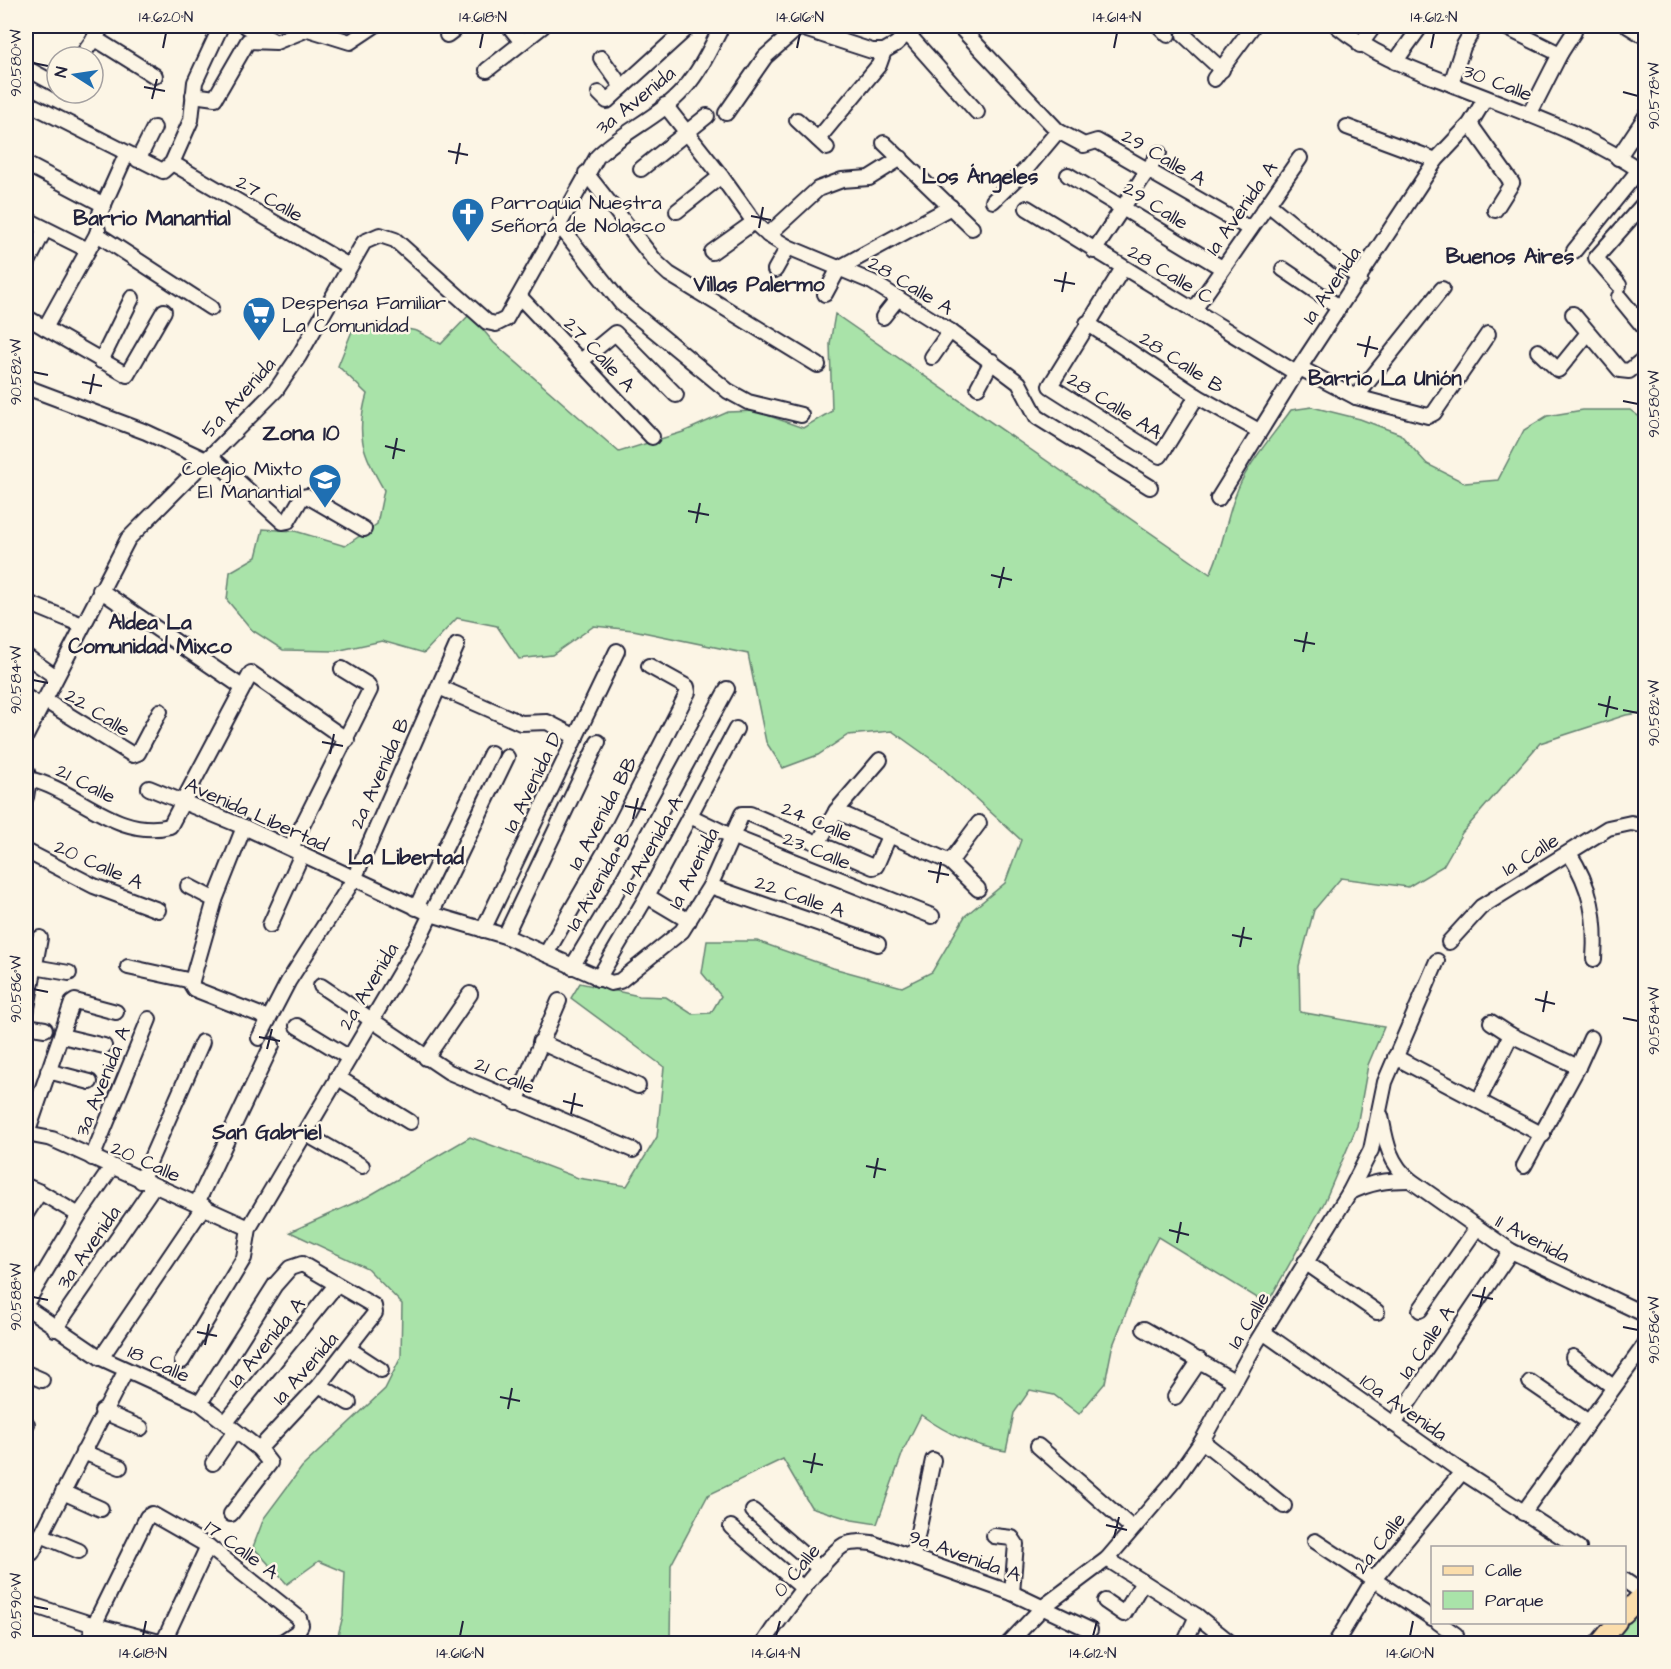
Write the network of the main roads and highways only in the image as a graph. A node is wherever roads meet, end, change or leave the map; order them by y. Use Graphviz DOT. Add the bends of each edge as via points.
graph roads {
  1 [pos="1644,1592"];
  2 [pos="1626,1612"];
  3 [pos="1616,1624"];
  4 [pos="1599,1644"];
  1 -- 2 [label="main road"];
  3 -- 4 [label="main road"];
}
